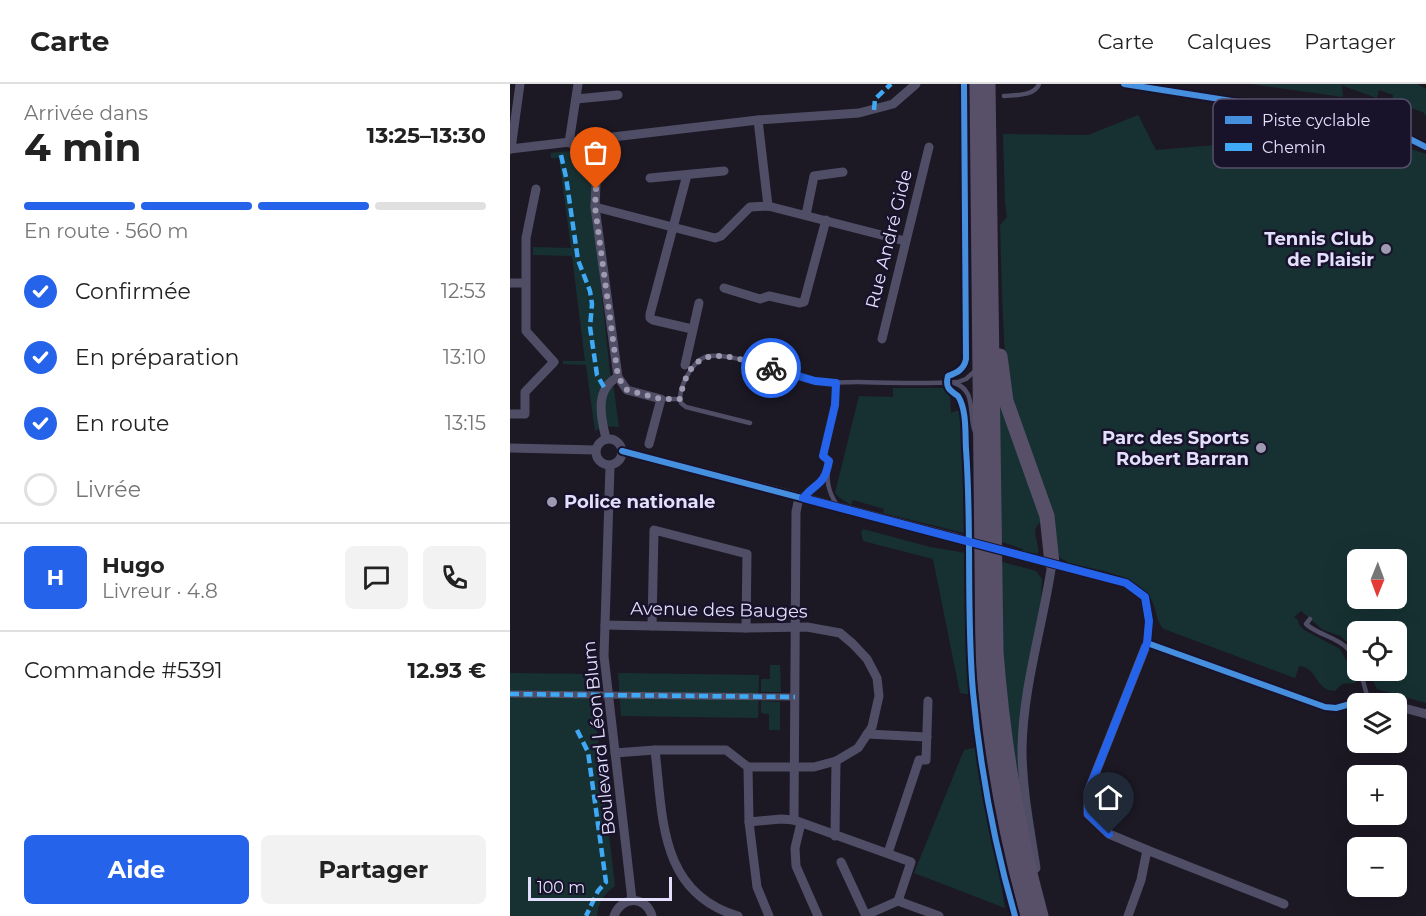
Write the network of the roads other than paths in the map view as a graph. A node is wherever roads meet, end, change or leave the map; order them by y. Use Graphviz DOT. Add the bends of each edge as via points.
graph roads {
  1 [pos="520,84"];
  2 [pos="578,84"];
  3 [pos="916,84"];
  4 [pos="977,84"];
  5 [pos="988,84"];
  6 [pos="1039,84"];
  7 [pos="1124,84"];
  8 [pos="618,95"];
  9 [pos="1004,96"];
  10 [pos="576,99"];
  11 [pos="1219,99"];
  12 [pos="758,120"];
  13 [pos="598,140"];
  14 [pos="1411,140"];
  15 [pos="569,143"];
  16 [pos="929,147"];
  17 [pos="1426,147"];
  18 [pos="510,149"];
  19 [pos="724,171"];
  20 [pos="843,172"];
  21 [pos="687,175"];
  22 [pos="650,178"];
  23 [pos="536,189"];
  24 [pos="768,206"];
  25 [pos="595,207"];
  26 [pos="806,215"];
  27 [pos="826,220"];
  28 [pos="673,227"];
  29 [pos="905,241"];
  30 [pos="510,283"];
  31 [pos="525,283"];
  32 [pos="724,288"];
  33 [pos="699,303"];
  34 [pos="991,328"];
  35 [pos="692,329"];
  36 [pos="882,339"];
  37 [pos="979,363"];
  38 [pos="685,365"];
  39 [pos="618,377"];
  40 [pos="951,382"];
  41 [pos="836,383"];
  42 [pos="661,399"];
  43 [pos="680,399"];
  44 [pos="510,414"];
  45 [pos="750,423"];
  46 [pos="606,439"];
  47 [pos="650,444"];
  48 [pos="980,445"];
  49 [pos="510,448"];
  50 [pos="596,450"];
  51 [pos="622,451"];
  52 [pos="610,466"];
  53 [pos="827,474"];
  54 [pos="801,497"];
  55 [pos="838,507"];
  56 [pos="1052,563"];
  57 [pos="1310,619"];
  58 [pos="605,624"];
  59 [pos="652,626"];
  60 [pos="795,627"];
  61 [pos="746,628"];
  62 [pos="1147,643"];
  63 [pos="1347,649"];
  64 [pos="510,694"];
  65 [pos="608,696"];
  66 [pos="795,697"];
  67 [pos="928,701"];
  68 [pos="1347,705"];
  69 [pos="1407,709"];
  70 [pos="1426,714"];
  71 [pos="867,734"];
  72 [pos="927,737"];
  73 [pos="655,750"];
  74 [pos="615,753"];
  75 [pos="836,761"];
  76 [pos="748,767"];
  77 [pos="794,767"];
  78 [pos="797,821"];
  79 [pos="749,822"];
  80 [pos="835,836"];
  81 [pos="1147,850"];
  82 [pos="888,853"];
  83 [pos="842,862"];
  84 [pos="1032,884"];
  85 [pos="632,900"];
  86 [pos="898,902"];
  87 [pos="1284,904"];
  88 [pos="615,916"];
  89 [pos="652,916"];
  90 [pos="738,916"];
  91 [pos="769,916"];
  92 [pos="819,916"];
  93 [pos="866,916"];
  94 [pos="939,916"];
  95 [pos="1028,916"];
  96 [pos="1041,916"];
  97 [pos="1128,916"];
  1 -- 18 [label="street"];
  2 -- 10 [label="street"];
  3 -- 12 [label="street" via="893,104 874,110"];
  4 -- 37 [label="main road"];
  5 -- 34 [label="main road"];
  6 -- 9 [label="lane" via="1033,92"];
  7 -- 11 [label="street"];
  8 -- 10 [label="street"];
  10 -- 15 [label="street"];
  12 -- 13 [label="street"];
  12 -- 24 [label="street"];
  13 -- 15 [label="street"];
  13 -- 25 [label="street"];
  14 -- 17 [label="street"];
  15 -- 18 [label="street"];
  16 -- 29 [label="street, Rue André Gide"];
  19 -- 21 [label="street"];
  20 -- 26 [label="street" via="814,176"];
  21 -- 22 [label="street"];
  21 -- 28 [label="street"];
  23 -- 31 [label="street" via="526,238"];
  24 -- 26 [label="street"];
  24 -- 28 [label="street" via="750,207 715,238"];
  25 -- 28 [label="street"];
  25 -- 39 [label="street"];
  26 -- 27 [label="street"];
  27 -- 29 [label="street"];
  27 -- 32 [label="street" via="804,302 770,296 760,299"];
  28 -- 35 [label="street" via="650,318"];
  29 -- 36 [label="street, Rue André Gide"];
  30 -- 31 [label="street"];
  31 -- 44 [label="street" via="526,331 554,362 525,392 525,414"];
  33 -- 35 [label="street"];
  34 -- 56 [label="main road" via="999,340 1008,408 1047,516"];
  34 -- 84 [label="main road" via="996,652 1005,748"];
  35 -- 38 [label="street"];
  37 -- 40 [label="lane" via="970,376"];
  37 -- 48 [label="main road"];
  39 -- 42 [label="street" via="627,390"];
  39 -- 46 [label="street" via="611,381 601,403"];
  40 -- 41 [label="lane"];
  40 -- 48 [label="lane" via="969,394 973,427"];
  41 -- 43 [label="lane" via="713,355 697,361"];
  41 -- 53 [label="lane" via="823,456 829,461"];
  42 -- 43 [label="lane"];
  42 -- 47 [label="street"];
  43 -- 45 [label="lane" via="686,406"];
  46 -- 50 [label="street"];
  46 -- 51 [label="street" via="616,441"];
  48 -- 95 [label="main road" via="981,614 987,711 1000,800"];
  49 -- 50 [label="street"];
  50 -- 52 [label="street" via="599,461"];
  51 -- 52 [label="street" via="621,459"];
  51 -- 54 [label="street"];
  52 -- 58 [label="street, Boulevard Léon Blum"];
  53 -- 54 [label="lane"];
  53 -- 55 [label="lane" via="830,496"];
  54 -- 55 [label="street"];
  54 -- 60 [label="street" via="796,512"];
  55 -- 56 [label="street, bridge"];
  56 -- 62 [label="street" via="1126,583 1145,597"];
  56 -- 84 [label="street" via="1032,662 1022,749 1024,794 1037,874"];
  57 -- 63 [label="lane" via="1306,624 1313,630"];
  58 -- 59 [label="street, Avenue des Bauges"];
  58 -- 65 [label="street, Boulevard Léon Blum"];
  59 -- 61 [label="street, Avenue des Bauges"];
  59 -- 61 [label="street" via="654,530 747,554"];
  60 -- 61 [label="street, Avenue des Bauges"];
  60 -- 66 [label="street"];
  60 -- 71 [label="street, Avenue des Bauges" via="840,633 867,658 877,678 879,696"];
  62 -- 68 [label="street" via="1325,707"];
  62 -- 81 [label="street" via="1088,792 1088,814 1109,834"];
  64 -- 65 [label="street"];
  65 -- 66 [label="street"];
  65 -- 74 [label="street, Boulevard Léon Blum"];
  66 -- 77 [label="street"];
  67 -- 72 [label="street"];
  69 -- 70 [label="street"];
  71 -- 72 [label="street"];
  71 -- 75 [label="street, Avenue des Bauges" via="858,748"];
  72 -- 82 [label="street" via="926,760 919,760"];
  73 -- 74 [label="street"];
  73 -- 76 [label="street" via="726,750"];
  73 -- 90 [label="street" via="664,834 673,864 702,900"];
  74 -- 85 [label="street, Boulevard Léon Blum"];
  75 -- 77 [label="street, Avenue des Bauges"];
  75 -- 80 [label="street"];
  76 -- 77 [label="street, Avenue des Bauges"];
  76 -- 79 [label="street"];
  77 -- 78 [label="street"];
  78 -- 79 [label="street"];
  78 -- 80 [label="street"];
  78 -- 92 [label="street" via="796,866"];
  79 -- 91 [label="street" via="757,887"];
  80 -- 82 [label="street"];
  81 -- 87 [label="street"];
  81 -- 97 [label="street" via="1142,880"];
  82 -- 86 [label="street" via="911,862"];
  83 -- 93 [label="street"];
  84 -- 96 [label="main road"];
  85 -- 88 [label="street" via="620,905"];
  85 -- 89 [label="street" via="644,903"];
  86 -- 93 [label="street"];
  86 -- 94 [label="street"];
}
